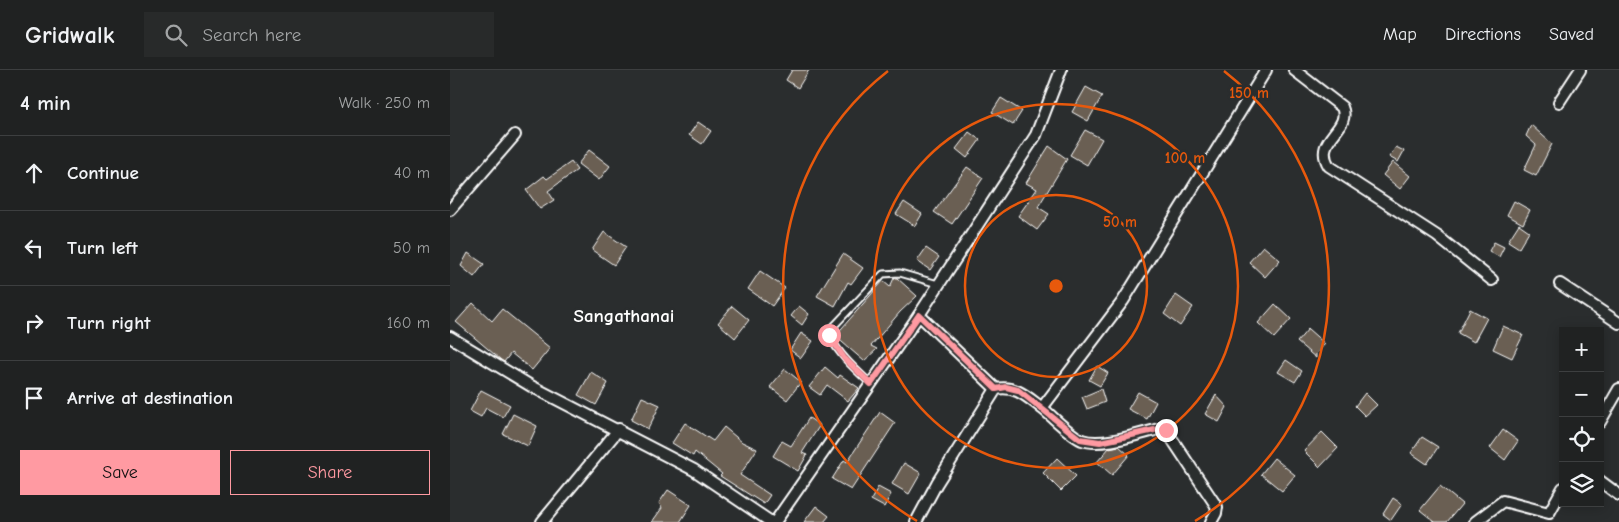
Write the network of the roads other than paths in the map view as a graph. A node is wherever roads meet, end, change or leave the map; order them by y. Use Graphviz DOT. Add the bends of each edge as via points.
graph roads {
  1 [pos="1061,70"];
  2 [pos="1266,70"];
  3 [pos="1294,70"];
  4 [pos="1580,70"];
  5 [pos="1559,102"];
  6 [pos="515,135"];
  7 [pos="450,210"];
  8 [pos="1492,280"];
  9 [pos="939,284"];
  10 [pos="1560,284"];
  11 [pos="919,315"];
  12 [pos="1619,323"];
  13 [pos="450,337"];
  14 [pos="871,384"];
  15 [pos="996,389"];
  16 [pos="1619,389"];
  17 [pos="1042,408"];
  18 [pos="1603,417"];
  19 [pos="619,430"];
  20 [pos="1604,484"];
  21 [pos="1559,495"];
  22 [pos="1619,495"];
  23 [pos="542,522"];
  24 [pos="773,522"];
  25 [pos="916,522"];
  26 [pos="1211,522"];
  27 [pos="1475,522"];
  1 -- 9 [label="street" via="1036,135"];
  2 -- 17 [label="street" via="1123,301"];
  3 -- 8 [label="street" via="1342,107 1343,119 1324,149 1324,158 1329,166 1437,236"];
  4 -- 5 [label="street"];
  6 -- 7 [label="street"];
  9 -- 11 [label="street"];
  9 -- 14 [label="lane" via="900,272 884,274 833,327 829,335 832,342"];
  10 -- 12 [label="street"];
  11 -- 14 [label="street"];
  11 -- 15 [label="street"];
  13 -- 19 [label="street" via="531,386"];
  14 -- 24 [label="street"];
  15 -- 17 [label="street" via="1018,390"];
  15 -- 25 [label="street"];
  16 -- 18 [label="street"];
  17 -- 26 [label="street" via="1080,439 1090,441 1166,430 1217,506"];
  19 -- 23 [label="street"];
  19 -- 24 [label="street" via="694,470"];
  20 -- 22 [label="street"];
  21 -- 27 [label="street" via="1549,513 1503,501"];
}
